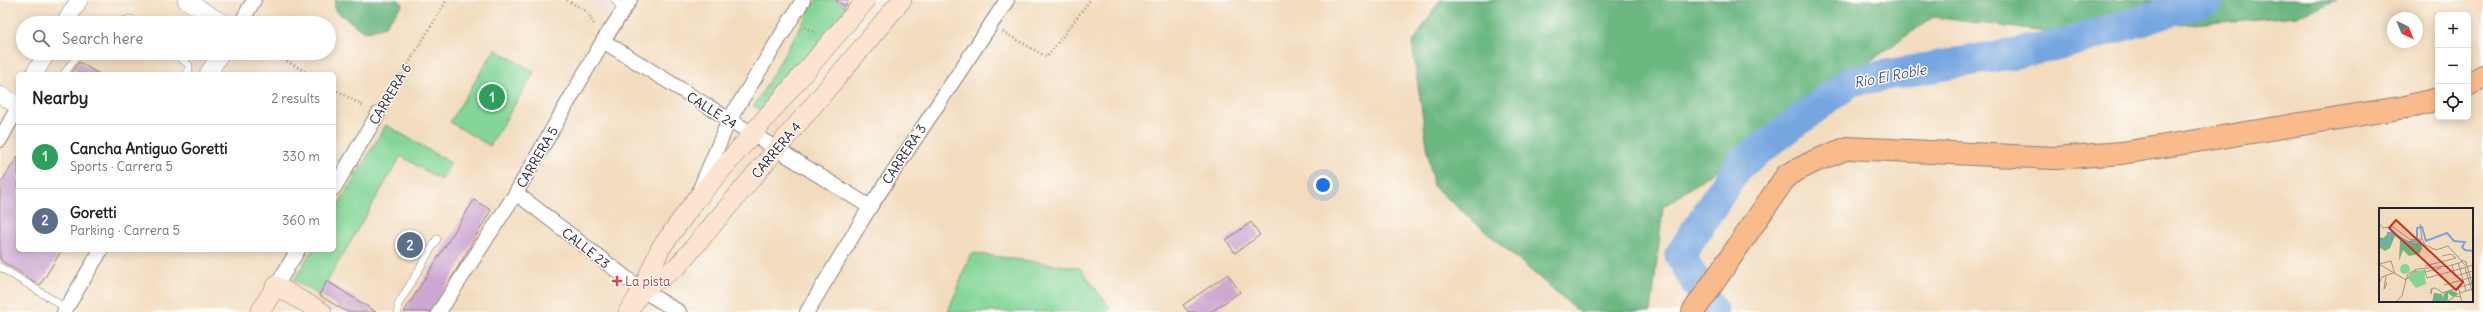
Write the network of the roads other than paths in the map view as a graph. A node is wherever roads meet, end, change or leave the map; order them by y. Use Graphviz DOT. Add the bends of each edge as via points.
graph roads {
  1 [pos="79,0"];
  2 [pos="186,0"];
  3 [pos="254,0"];
  4 [pos="615,0"];
  5 [pos="803,0"];
  6 [pos="866,0"];
  7 [pos="1007,0"];
  8 [pos="899,1"];
  9 [pos="627,6"];
  10 [pos="69,16"];
  11 [pos="211,16"];
  12 [pos="245,16"];
  13 [pos="603,41"];
  14 [pos="43,60"];
  15 [pos="75,60"];
  16 [pos="183,60"];
  17 [pos="217,60"];
  18 [pos="35,72"];
  19 [pos="66,72"];
  20 [pos="188,72"];
  21 [pos="209,72"];
  22 [pos="2483,76"];
  23 [pos="2470,84"];
  24 [pos="0,95"];
  25 [pos="2435,100"];
  26 [pos="16,105"];
  27 [pos="16,110"];
  28 [pos="378,114"];
  29 [pos="729,120"];
  30 [pos="750,134"];
  31 [pos="0,140"];
  32 [pos="777,149"];
  33 [pos="336,185"];
  34 [pos="516,193"];
  35 [pos="695,201"];
  36 [pos="870,207"];
  37 [pos="437,239"];
  38 [pos="100,252"];
  39 [pos="297,252"];
  40 [pos="0,267"];
  41 [pos="276,286"];
  42 [pos="642,290"];
  43 [pos="65,310"];
  44 [pos="260,312"];
  45 [pos="322,312"];
  46 [pos="398,312"];
  47 [pos="439,312"];
  48 [pos="628,312"];
  49 [pos="678,312"];
  50 [pos="807,312"];
  51 [pos="1693,312"];
  1 -- 10 [label="street"];
  2 -- 11 [label="street"];
  3 -- 12 [label="street"];
  4 -- 9 [label="lane"];
  5 -- 29 [label="street, CARRERA 4"];
  6 -- 30 [label="main road, CARRERA 4"];
  7 -- 36 [label="street, CARRERA 3"];
  8 -- 32 [label="main road, CARRERA 4"];
  9 -- 13 [label="street, CARRERA 5"];
  13 -- 29 [label="street, CALLE 24"];
  13 -- 34 [label="street, CARRERA 5"];
  14 -- 18 [label="street"];
  15 -- 19 [label="lane"];
  16 -- 20 [label="lane" via="189,65"];
  17 -- 21 [label="street"];
  22 -- 23 [label="main road"];
  24 -- 26 [label="street"];
  25 -- 51 [label="main road" via="2406,108 2130,151 2055,158 1848,148 1814,160 1787,175"];
  27 -- 31 [label="street"];
  28 -- 33 [label="street, CARRERA 6"];
  29 -- 30 [label="street, CALLE 24"];
  29 -- 35 [label="street, CARRERA 4"];
  30 -- 32 [label="street, CALLE 24"];
  30 -- 35 [label="main road, CARRERA 4"];
  32 -- 36 [label="street, CALLE 24"];
  32 -- 42 [label="main road, CARRERA 4" via="678,266"];
  34 -- 42 [label="street, CALLE 23"];
  34 -- 47 [label="street, CARRERA 5"];
  35 -- 42 [label="main road, CARRERA 4" via="660,249"];
  36 -- 50 [label="street, CARRERA 3"];
  37 -- 46 [label="lane" via="398,305"];
  38 -- 43 [label="street"];
  39 -- 41 [label="street"];
  40 -- 43 [label="lane"];
  41 -- 44 [label="main road"];
  41 -- 45 [label="main road"];
  42 -- 48 [label="main road, CARRERA 4"];
  42 -- 49 [label="street, CALLE 23"];
}
